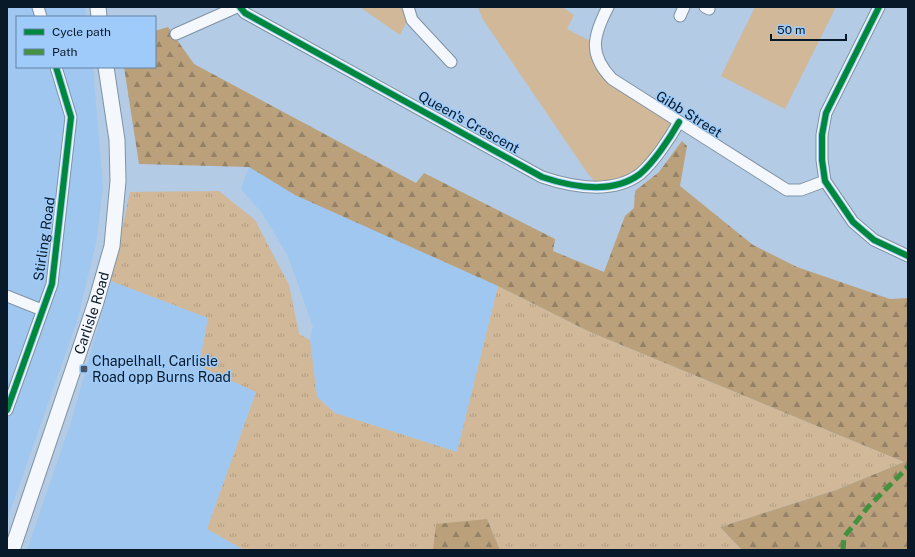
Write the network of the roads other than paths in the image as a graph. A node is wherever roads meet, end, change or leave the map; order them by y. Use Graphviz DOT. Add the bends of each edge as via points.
graph roads {
  1 [pos="239,7"];
  2 [pos="408,7"];
  3 [pos="608,7"];
  4 [pos="879,7"];
  5 [pos="176,34"];
  6 [pos="451,62"];
  7 [pos="56,68"];
  8 [pos="106,68"];
  9 [pos="679,122"];
  10 [pos="825,181"];
  11 [pos="908,256"];
  12 [pos="7,296"];
  13 [pos="42,310"];
  14 [pos="12,382"];
  15 [pos="7,408"];
  16 [pos="12,550"];
  1 -- 5 [label="street"];
  1 -- 9 [label="street, Queen's Crescent" via="244,13 542,177 563,184 602,187 627,181 640,173"];
  2 -- 6 [label="street" via="412,20"];
  3 -- 9 [label="street, Gibb Street" via="597,28 595,40 595,51 602,66 612,79"];
  4 -- 10 [label="street" via="826,113 822,135"];
  7 -- 13 [label="street, Stirling Road" via="71,118 52,284"];
  8 -- 16 [label="main road, Carlisle Road" via="117,140 118,174 112,246 96,302"];
  9 -- 10 [label="street, Gibb Street" via="787,190 801,190"];
  10 -- 11 [label="street" via="853,222 874,240"];
  12 -- 13 [label="street"];
  13 -- 14 [label="street, Stirling Road"];
  14 -- 15 [label="street, Stirling Road"];
}
